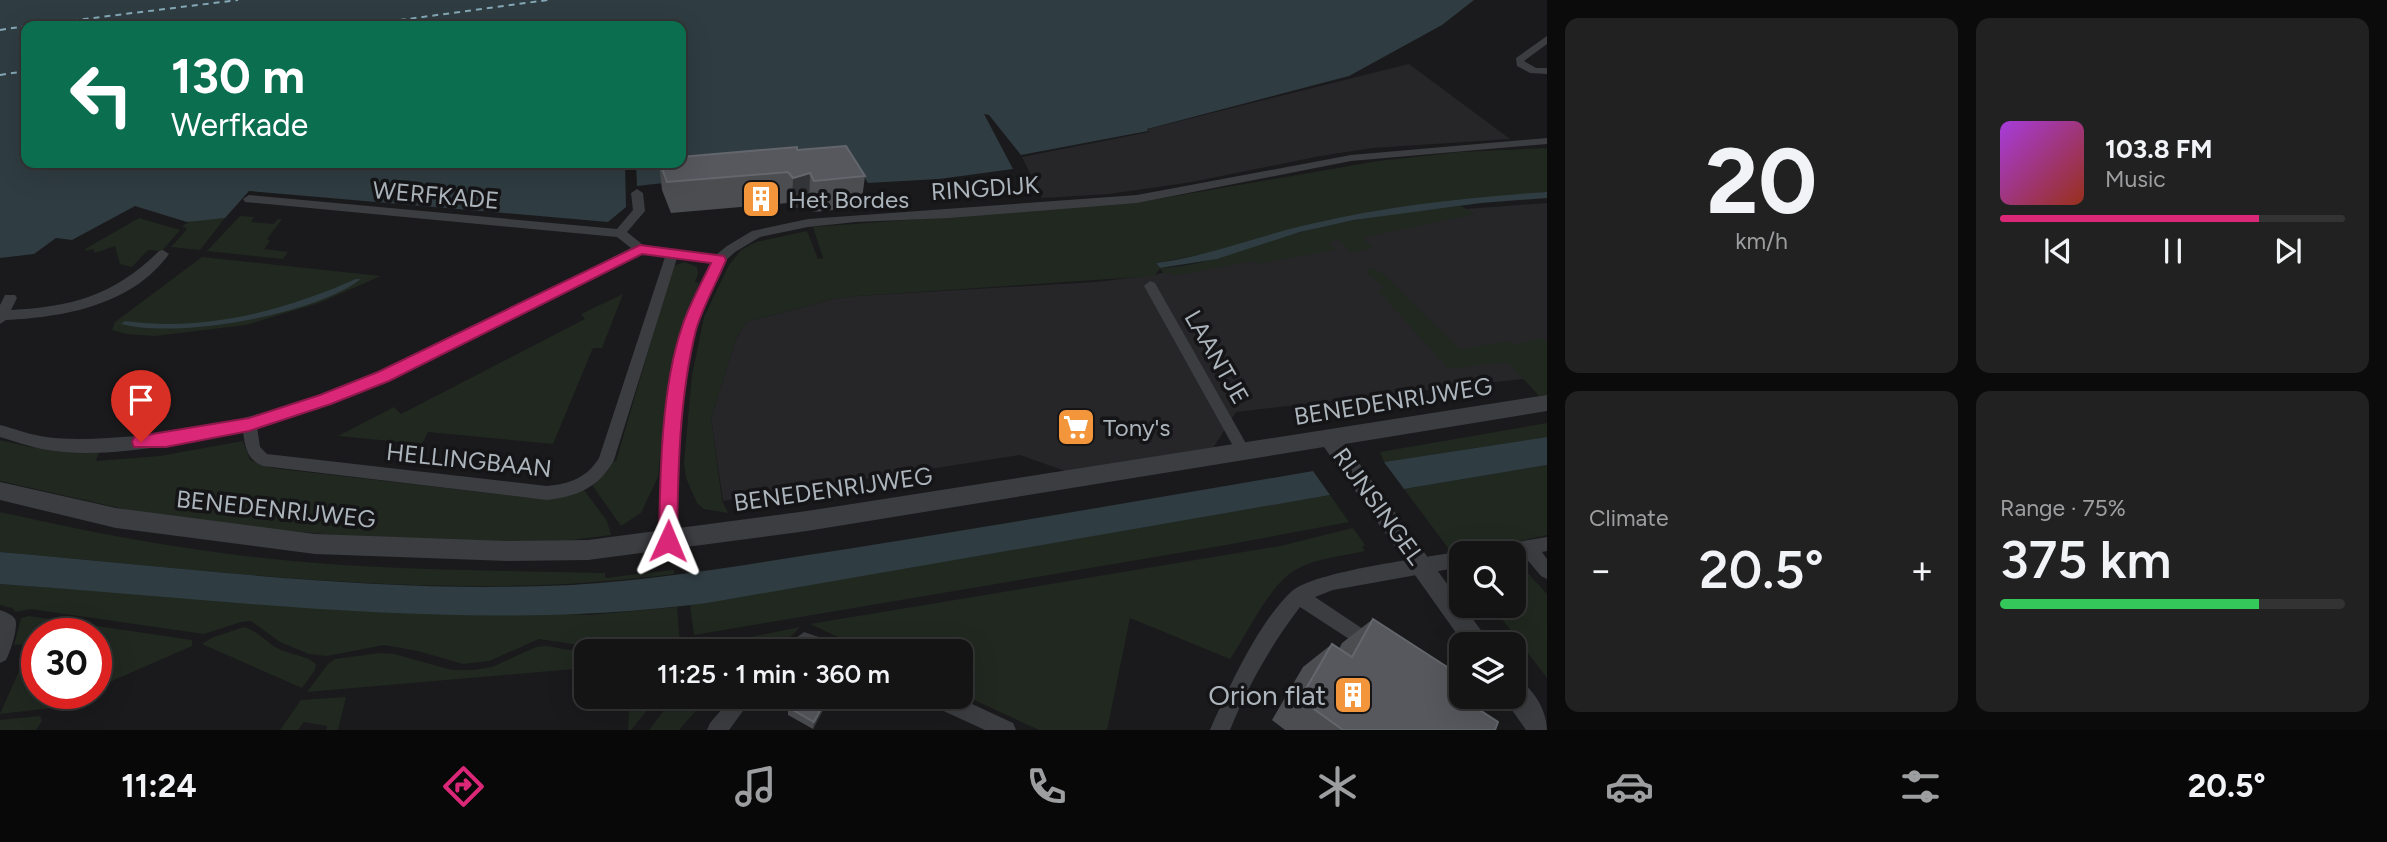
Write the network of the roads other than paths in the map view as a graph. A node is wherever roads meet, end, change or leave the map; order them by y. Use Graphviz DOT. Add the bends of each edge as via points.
graph roads {
  1 [pos="1547,39"];
  2 [pos="1547,71"];
  3 [pos="1547,141"];
  4 [pos="637,193"];
  5 [pos="249,199"];
  6 [pos="620,233"];
  7 [pos="640,249"];
  8 [pos="671,253"];
  9 [pos="163,254"];
  10 [pos="719,260"];
  11 [pos="1150,286"];
  12 [pos="10,298"];
  13 [pos="1,317"];
  14 [pos="1547,403"];
  15 [pos="249,424"];
  16 [pos="0,432"];
  17 [pos="1328,437"];
  18 [pos="1244,451"];
  19 [pos="0,491"];
  20 [pos="668,541"];
  21 [pos="1547,544"];
  22 [pos="1528,548"];
  23 [pos="1449,561"];
  24 [pos="1423,566"];
  25 [pos="1547,570"];
  26 [pos="1298,596"];
  27 [pos="4,620"];
  28 [pos="1470,632"];
  29 [pos="1379,650"];
  30 [pos="0,654"];
  31 [pos="1526,708"];
  32 [pos="734,709"];
  33 [pos="961,709"];
  34 [pos="716,730"];
  35 [pos="1006,730"];
  36 [pos="1220,730"];
  37 [pos="1542,730"];
  1 -- 2 [label="street" via="1518,60 1534,71"];
  3 -- 10 [label="street, RINGDIJK" via="1351,158 1137,199 808,223 755,234"];
  4 -- 6 [label="street" via="639,211"];
  5 -- 6 [label="street, WERFKADE"];
  6 -- 7 [label="street"];
  7 -- 8 [label="street"];
  7 -- 15 [label="street" via="383,377"];
  8 -- 10 [label="street"];
  8 -- 15 [label="street, HELLINGBAAN" via="606,460 599,473 568,492 263,460 253,450"];
  9 -- 13 [label="street" via="141,276 86,305 49,314"];
  10 -- 20 [label="street, RINGDIJK" via="689,328 676,393"];
  11 -- 18 [label="street, LAANTJE"];
  12 -- 13 [label="street"];
  14 -- 17 [label="street, BENEDENRIJWEG"];
  15 -- 16 [label="street" via="166,440 89,446 44,443"];
  17 -- 18 [label="street, BENEDENRIJWEG"];
  17 -- 24 [label="street, RIJNSINGEL"];
  18 -- 20 [label="street, BENEDENRIJWEG"];
  19 -- 20 [label="street, BENEDENRIJWEG" via="116,518 315,544 589,550"];
  21 -- 22 [label="street"];
  22 -- 25 [label="street"];
  23 -- 24 [label="street"];
  24 -- 26 [label="street" via="1332,582"];
  24 -- 28 [label="street, RIJNSINGEL"];
  26 -- 29 [label="street"];
  26 -- 36 [label="street" via="1271,631"];
  27 -- 30 [label="street"];
  31 -- 37 [label="street"];
  32 -- 34 [label="street"];
  33 -- 35 [label="street"];
}
